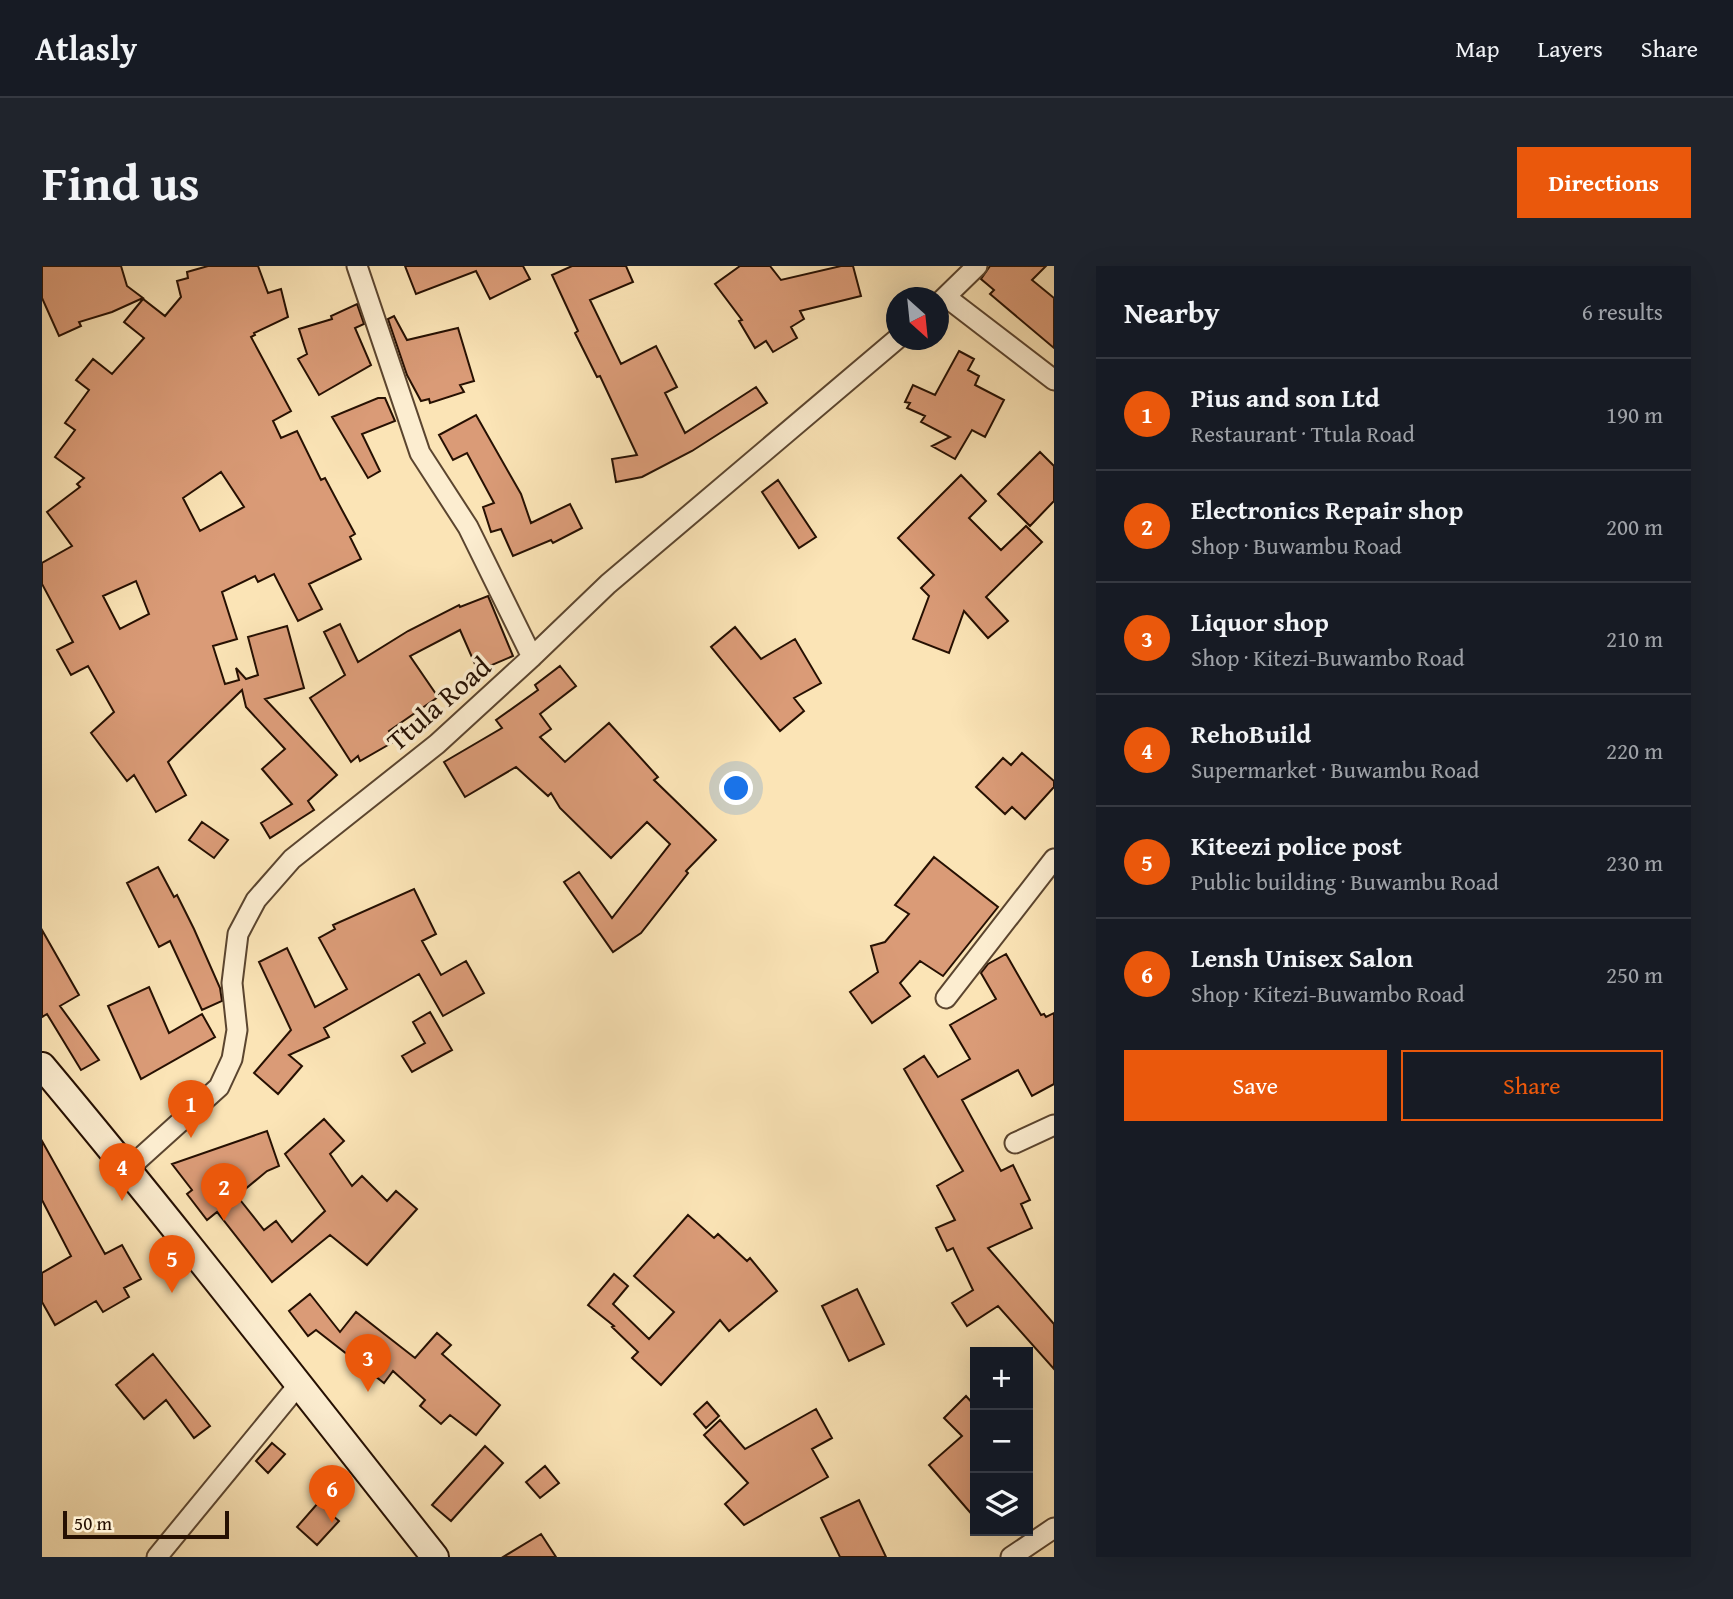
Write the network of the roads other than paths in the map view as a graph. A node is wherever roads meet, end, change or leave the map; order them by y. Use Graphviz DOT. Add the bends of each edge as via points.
graph roads {
  1 [pos="357,266"];
  2 [pos="977,266"];
  3 [pos="949,293"];
  4 [pos="949,305"];
  5 [pos="886,348"];
  6 [pos="1054,380"];
  7 [pos="532,657"];
  8 [pos="1054,859"];
  9 [pos="946,998"];
  10 [pos="42,1066"];
  11 [pos="1054,1125"];
  12 [pos="1015,1143"];
  13 [pos="128,1169"];
  14 [pos="300,1383"];
  15 [pos="1054,1528"];
  16 [pos="157,1557"];
  17 [pos="435,1557"];
  18 [pos="1011,1557"];
  1 -- 7 [label="street" via="420,453 468,527"];
  2 -- 3 [label="street"];
  4 -- 6 [label="street"];
  5 -- 7 [label="street, Ttula Road" via="608,584"];
  7 -- 13 [label="street, Ttula Road" via="437,744 292,859 256,900 238,934 232,984 237,1030 232,1059 219,1087"];
  8 -- 9 [label="street"];
  10 -- 13 [label="street"];
  11 -- 12 [label="street"];
  13 -- 14 [label="street"];
  14 -- 16 [label="street"];
  14 -- 17 [label="street"];
  15 -- 18 [label="street"];
}
